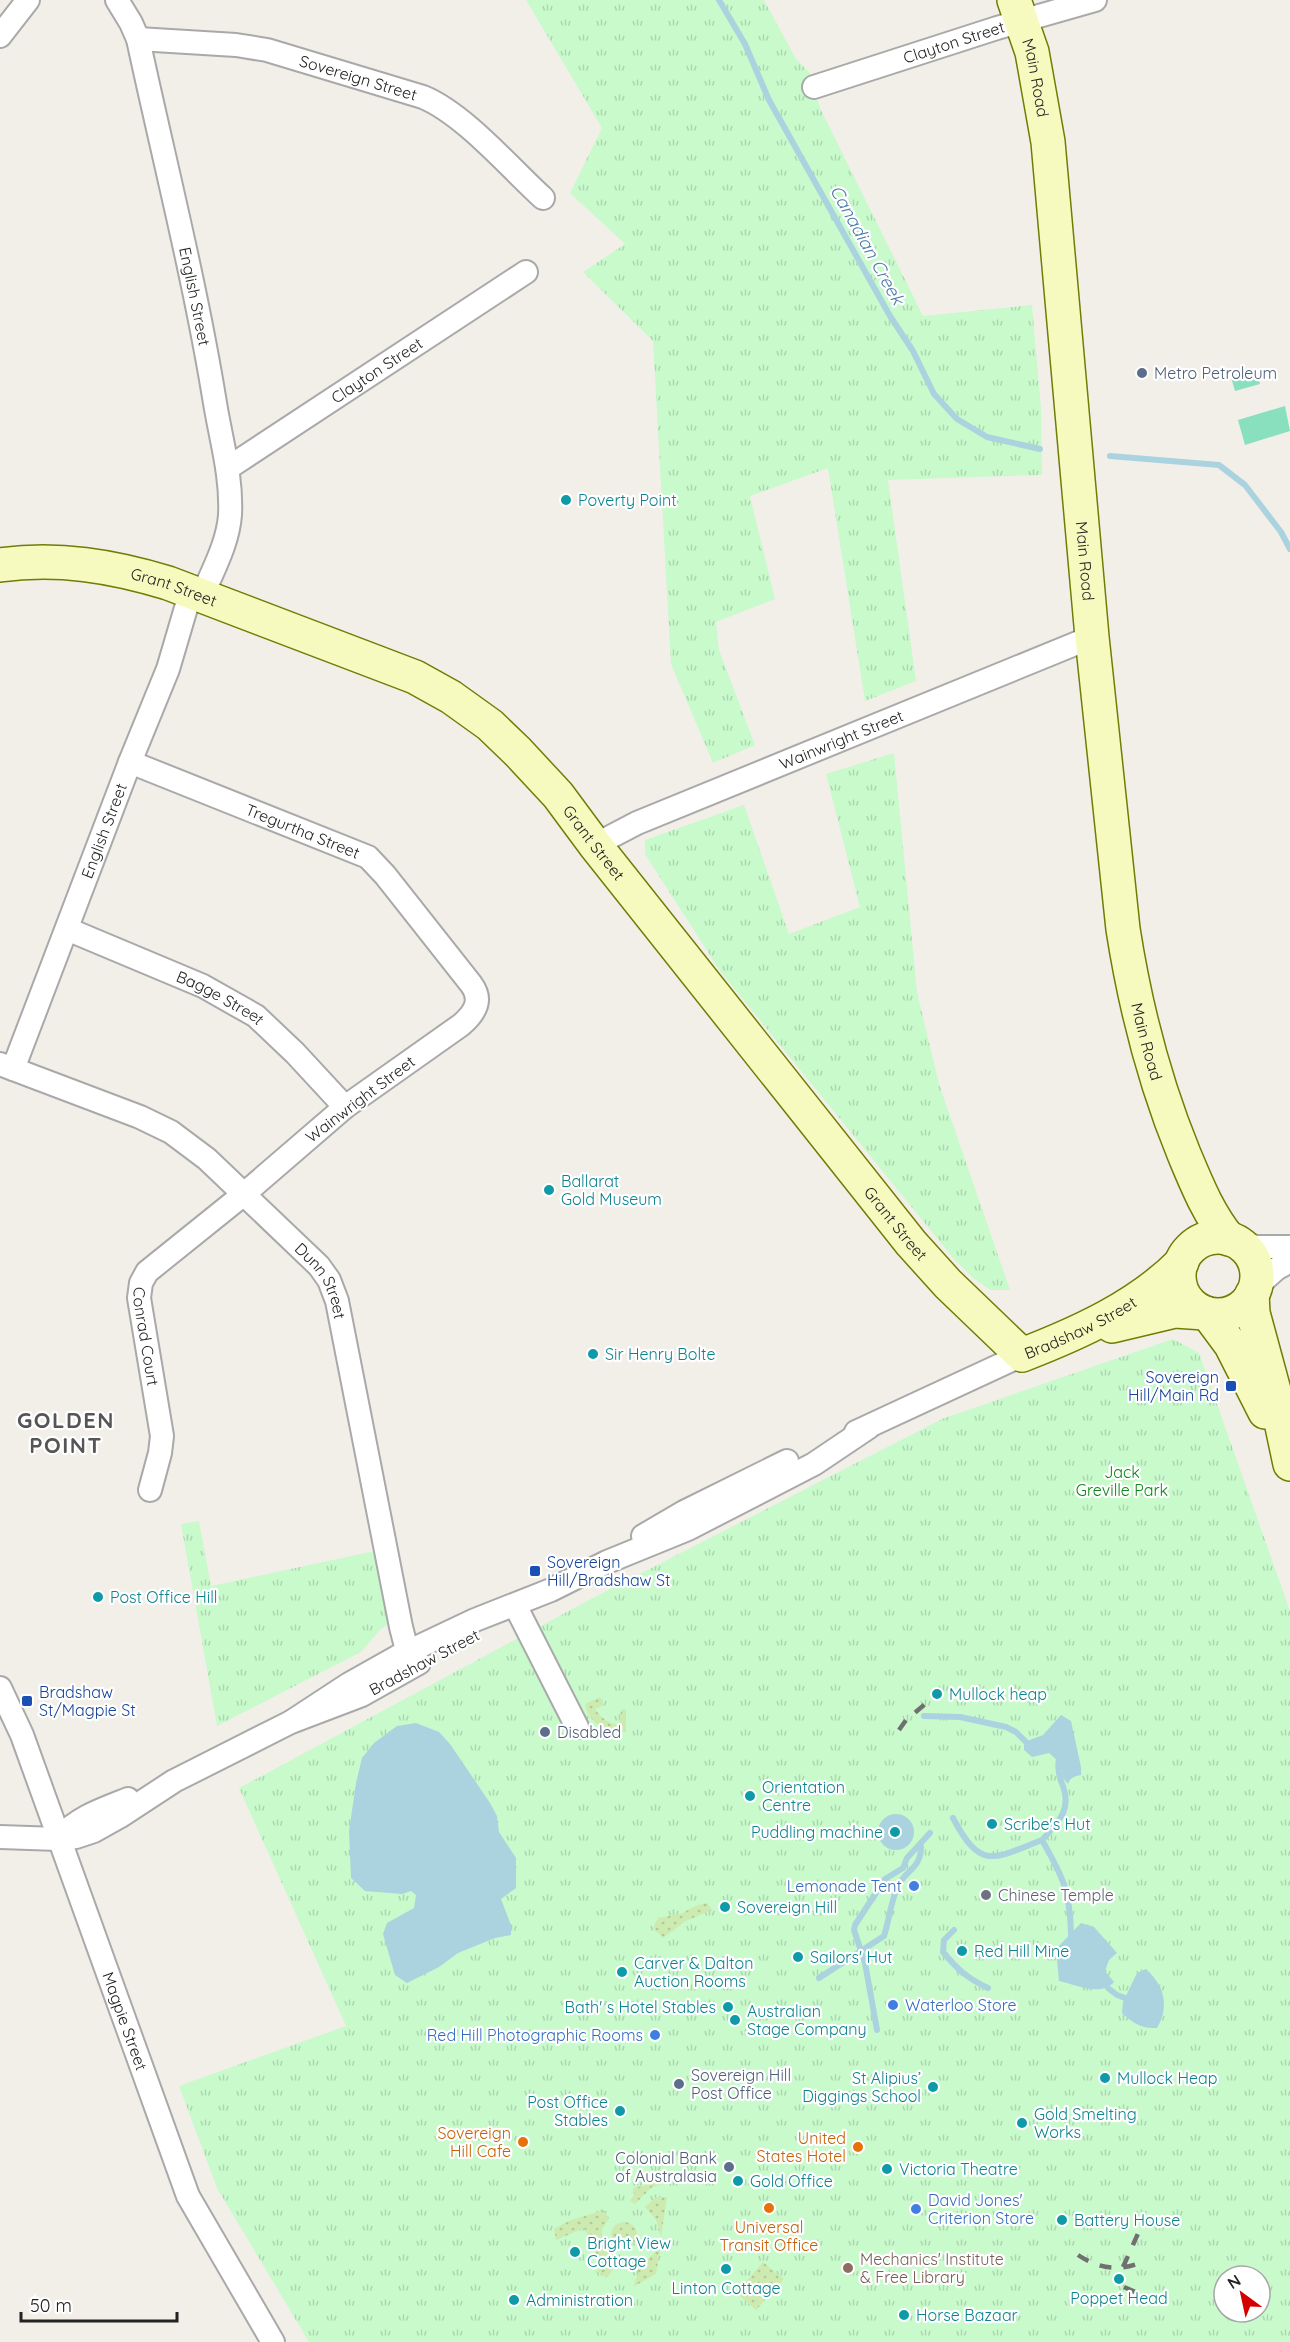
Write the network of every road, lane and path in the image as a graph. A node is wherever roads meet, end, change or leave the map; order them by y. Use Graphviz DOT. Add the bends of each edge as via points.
graph roads {
  1 [pos="28,0"];
  2 [pos="117,0"];
  3 [pos="1095,0"];
  4 [pos="1018,11"];
  5 [pos="0,36"];
  6 [pos="138,39"];
  7 [pos="814,87"];
  8 [pos="543,198"];
  9 [pos="526,272"];
  10 [pos="228,468"];
  11 [pos="0,565"];
  12 [pos="196,594"];
  13 [pos="1092,637"];
  14 [pos="130,762"];
  15 [pos="595,845"];
  16 [pos="67,929"];
  17 [pos="477,1006"];
  18 [pos="7,1067"];
  19 [pos="345,1107"];
  20 [pos="1170,1119"];
  21 [pos="244,1194"];
  22 [pos="1231,1240"];
  23 [pos="1290,1247"];
  24 [pos="1184,1259"];
  25 [pos="1290,1261"];
  26 [pos="1253,1292"];
  27 [pos="1207,1313"];
  28 [pos="1028,1353"];
  29 [pos="1290,1464"];
  30 [pos="150,1490"];
  31 [pos="551,1590"];
  32 [pos="518,1611"];
  33 [pos="409,1659"];
  34 [pos="0,1688"];
  35 [pos="577,1727"];
  36 [pos="0,1837"];
  37 [pos="58,1839"];
  38 [pos="273,2342"];
  1 -- 5 [label="street"];
  2 -- 6 [label="street, English Street"];
  3 -- 4 [label="street, Clayton Street"];
  4 -- 7 [label="street, Clayton Street"];
  4 -- 13 [label="main road, Main Road" via="1038,81 1048,142"];
  6 -- 8 [label="street, Sovereign Street" via="267,50 430,100 460,120"];
  6 -- 10 [label="street, English Street"];
  9 -- 10 [label="street, Clayton Street"];
  10 -- 12 [label="street, English Street" via="230,501 223,546"];
  11 -- 12 [label="main road, Grant Street" via="74,562 126,570"];
  12 -- 14 [label="street, English Street"];
  12 -- 15 [label="main road, Grant Street" via="415,677 451,697 490,725 518,752 558,795"];
  13 -- 15 [label="street, Wainwright Street" via="637,823"];
  13 -- 20 [label="main road, Main Road" via="1125,947 1142,1026"];
  14 -- 16 [label="street, English Street"];
  14 -- 17 [label="street, Tregurtha Street" via="368,857 475,989"];
  15 -- 28 [label="main road, Grant Street" via="911,1243 961,1297"];
  16 -- 18 [label="street, English Street"];
  16 -- 19 [label="street, Bagge Street" via="203,986 256,1016"];
  17 -- 19 [label="street, Wainwright Street" via="461,1025"];
  18 -- 21 [label="street, Dunn Street" via="163,1127 198,1152"];
  19 -- 21 [label="street, Wainwright Street"];
  20 -- 22 [label="main road, Main Road" via="1206,1204"];
  20 -- 24 [label="main road, Main Road" via="1186,1202"];
  21 -- 30 [label="street, Conrad Court" via="153,1266 141,1283 140,1308 162,1436"];
  21 -- 33 [label="street, Dunn Street" via="319,1266 332,1286"];
  22 -- 23 [label="street" via="1257,1247"];
  22 -- 24 [label="main road" via="1204,1240"];
  22 -- 26 [label="main road" via="1254,1261 1257,1275"];
  24 -- 27 [label="main road" via="1179,1277 1183,1292 1191,1305"];
  24 -- 28 [label="main road, Bradshaw Street" via="1124,1307"];
  25 -- 26 [label="street"];
  26 -- 27 [label="main road" via="1234,1312"];
  26 -- 29 [label="main road" via="1253,1313"];
  27 -- 28 [label="main road, Bradshaw Street" via="1160,1314"];
  27 -- 29 [label="main road" via="1244,1368"];
  28 -- 31 [label="street, Bradshaw Street" via="869,1427 817,1446 727,1499 671,1519"];
  31 -- 32 [label="street, Bradshaw Street"];
  31 -- 33 [label="street, Bradshaw Street" via="475,1620"];
  32 -- 33 [label="street, Bradshaw Street" via="455,1647"];
  32 -- 35 [label="street"];
  33 -- 37 [label="street, Bradshaw Street" via="362,1695 291,1722 174,1782 85,1816"];
  34 -- 37 [label="street, Magpie Street" via="22,1735"];
  36 -- 37 [label="street"];
  37 -- 38 [label="street, Magpie Street" via="188,2196"];
}
